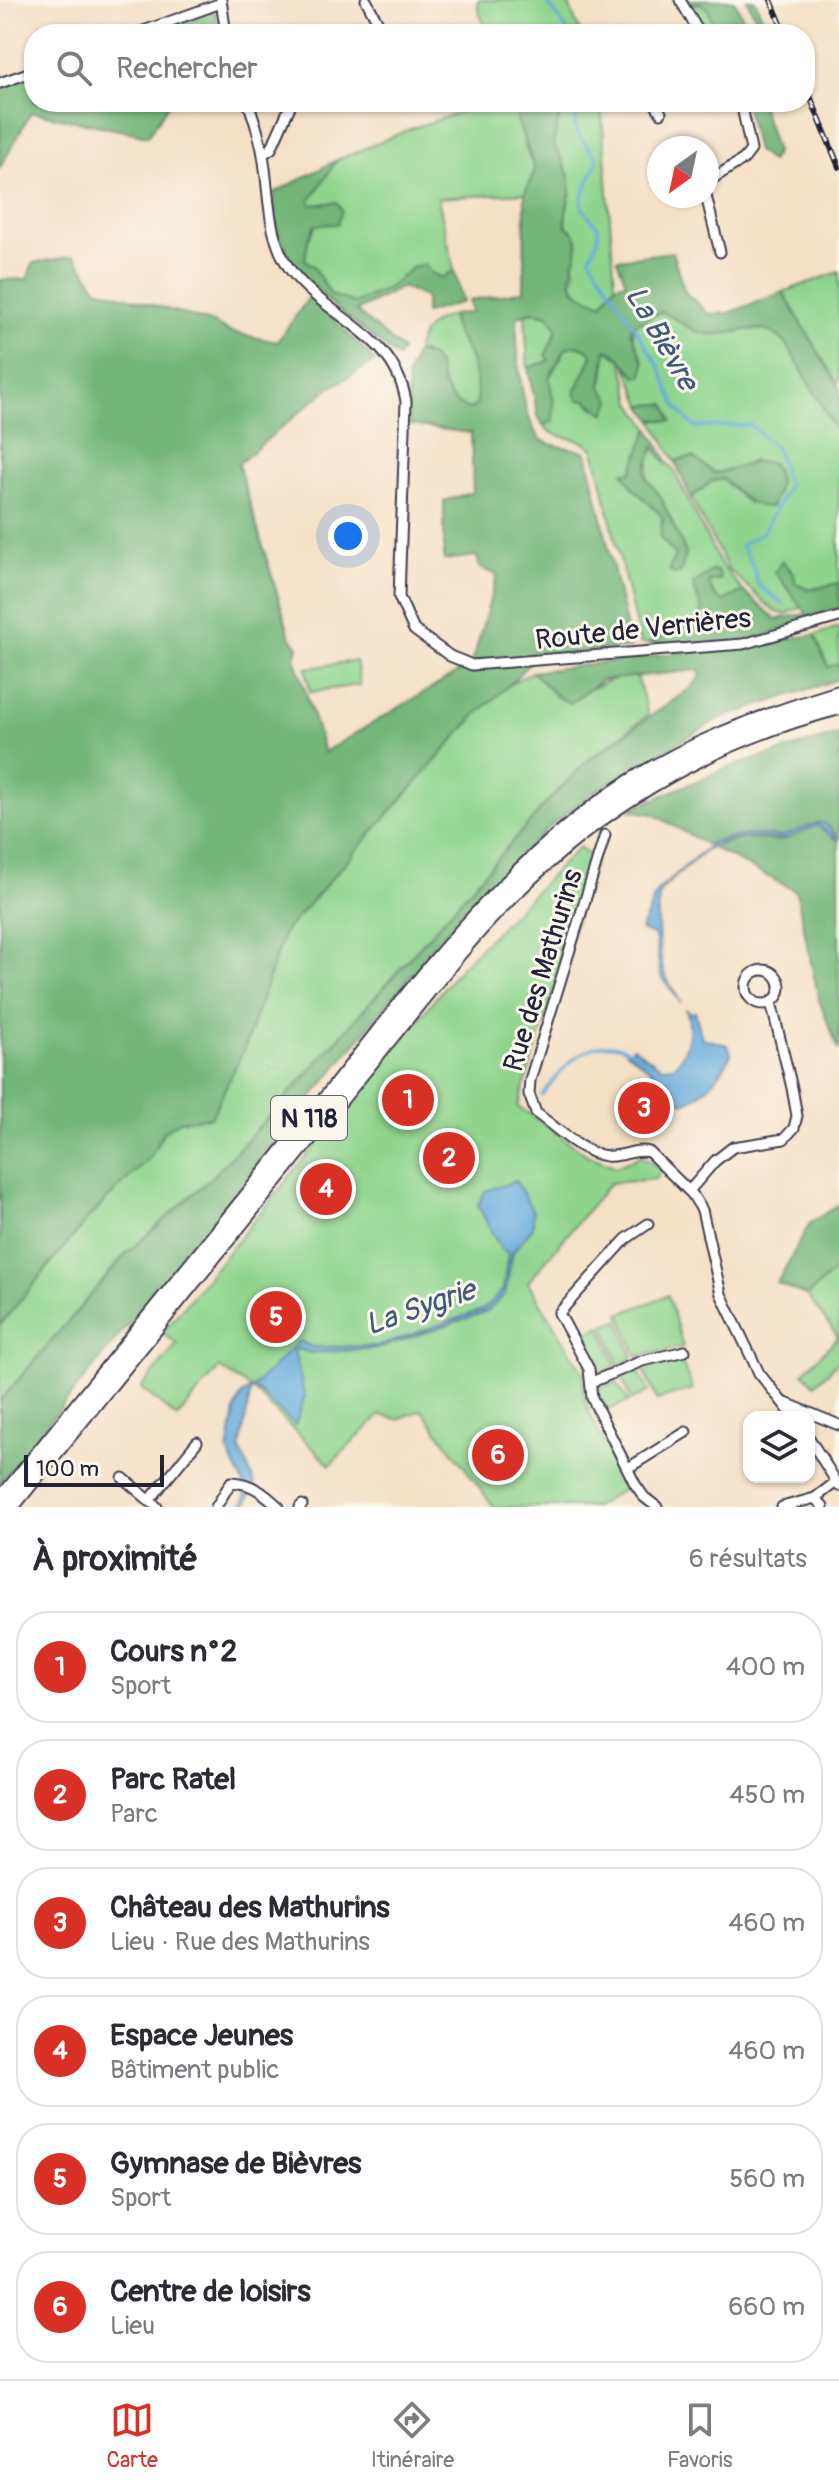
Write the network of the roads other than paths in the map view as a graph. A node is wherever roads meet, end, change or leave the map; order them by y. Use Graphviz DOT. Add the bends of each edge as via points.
graph roads {
  1 [pos="366,0"];
  2 [pos="680,0"];
  3 [pos="221,2"];
  4 [pos="162,24"];
  5 [pos="224,24"];
  6 [pos="378,24"];
  7 [pos="694,24"];
  8 [pos="24,75"];
  9 [pos="0,83"];
  10 [pos="251,112"];
  11 [pos="288,112"];
  12 [pos="743,112"];
  13 [pos="263,154"];
  14 [pos="719,175"];
  15 [pos="709,208"];
  16 [pos="720,252"];
  17 [pos="839,617"];
  18 [pos="839,693"];
  19 [pos="839,707"];
  20 [pos="605,835"];
  21 [pos="771,1002"];
  22 [pos="689,1191"];
  23 [pos="648,1224"];
  24 [pos="685,1351"];
  25 [pos="592,1382"];
  26 [pos="783,1402"];
  27 [pos="790,1411"];
  28 [pos="839,1425"];
  29 [pos="686,1432"];
  30 [pos="197,1442"];
  31 [pos="815,1448"];
  32 [pos="628,1468"];
  33 [pos="123,1478"];
  34 [pos="838,1484"];
  35 [pos="815,1498"];
  36 [pos="0,1501"];
  37 [pos="153,1504"];
  38 [pos="11,1507"];
  39 [pos="216,1507"];
  40 [pos="279,1507"];
  41 [pos="657,1507"];
  42 [pos="782,1507"];
  43 [pos="823,1507"];
  1 -- 6 [label="street"];
  2 -- 7 [label="street"];
  3 -- 4 [label="street"];
  3 -- 5 [label="street"];
  8 -- 9 [label="street"];
  10 -- 13 [label="street"];
  11 -- 13 [label="street" via="271,149"];
  12 -- 14 [label="street" via="751,150"];
  13 -- 17 [label="street, Route de Verrières" via="272,229 292,271 382,350 401,374 406,401 399,597 414,630 472,665 743,644"];
  15 -- 16 [label="street"];
  18 -- 36 [label="highway, N 118" via="752,721 652,769 571,824 519,870 406,998"];
  19 -- 38 [label="highway, N 118" via="772,727 685,765 608,811 530,875 444,971"];
  20 -- 22 [label="street, Rue des Mathurins" via="530,1080 532,1104 536,1113 595,1152 649,1152"];
  21 -- 22 [label="street" via="792,1088 794,1128 784,1139 733,1147"];
  22 -- 26 [label="street, Rue des Mathurins" via="702,1210 721,1294 759,1373"];
  23 -- 25 [label="street" via="626,1239 560,1308"];
  24 -- 25 [label="street" via="642,1361"];
  25 -- 32 [label="street" via="592,1398"];
  26 -- 27 [label="street, Rue des Mathurins"];
  26 -- 28 [label="street"];
  29 -- 32 [label="street"];
  30 -- 37 [label="street"];
  31 -- 34 [label="street"];
  32 -- 41 [label="street" via="644,1497"];
  33 -- 37 [label="street"];
  34 -- 35 [label="street"];
  35 -- 42 [label="street"];
  35 -- 43 [label="street"];
  39 -- 40 [label="street" via="231,1482 257,1487"];
}
